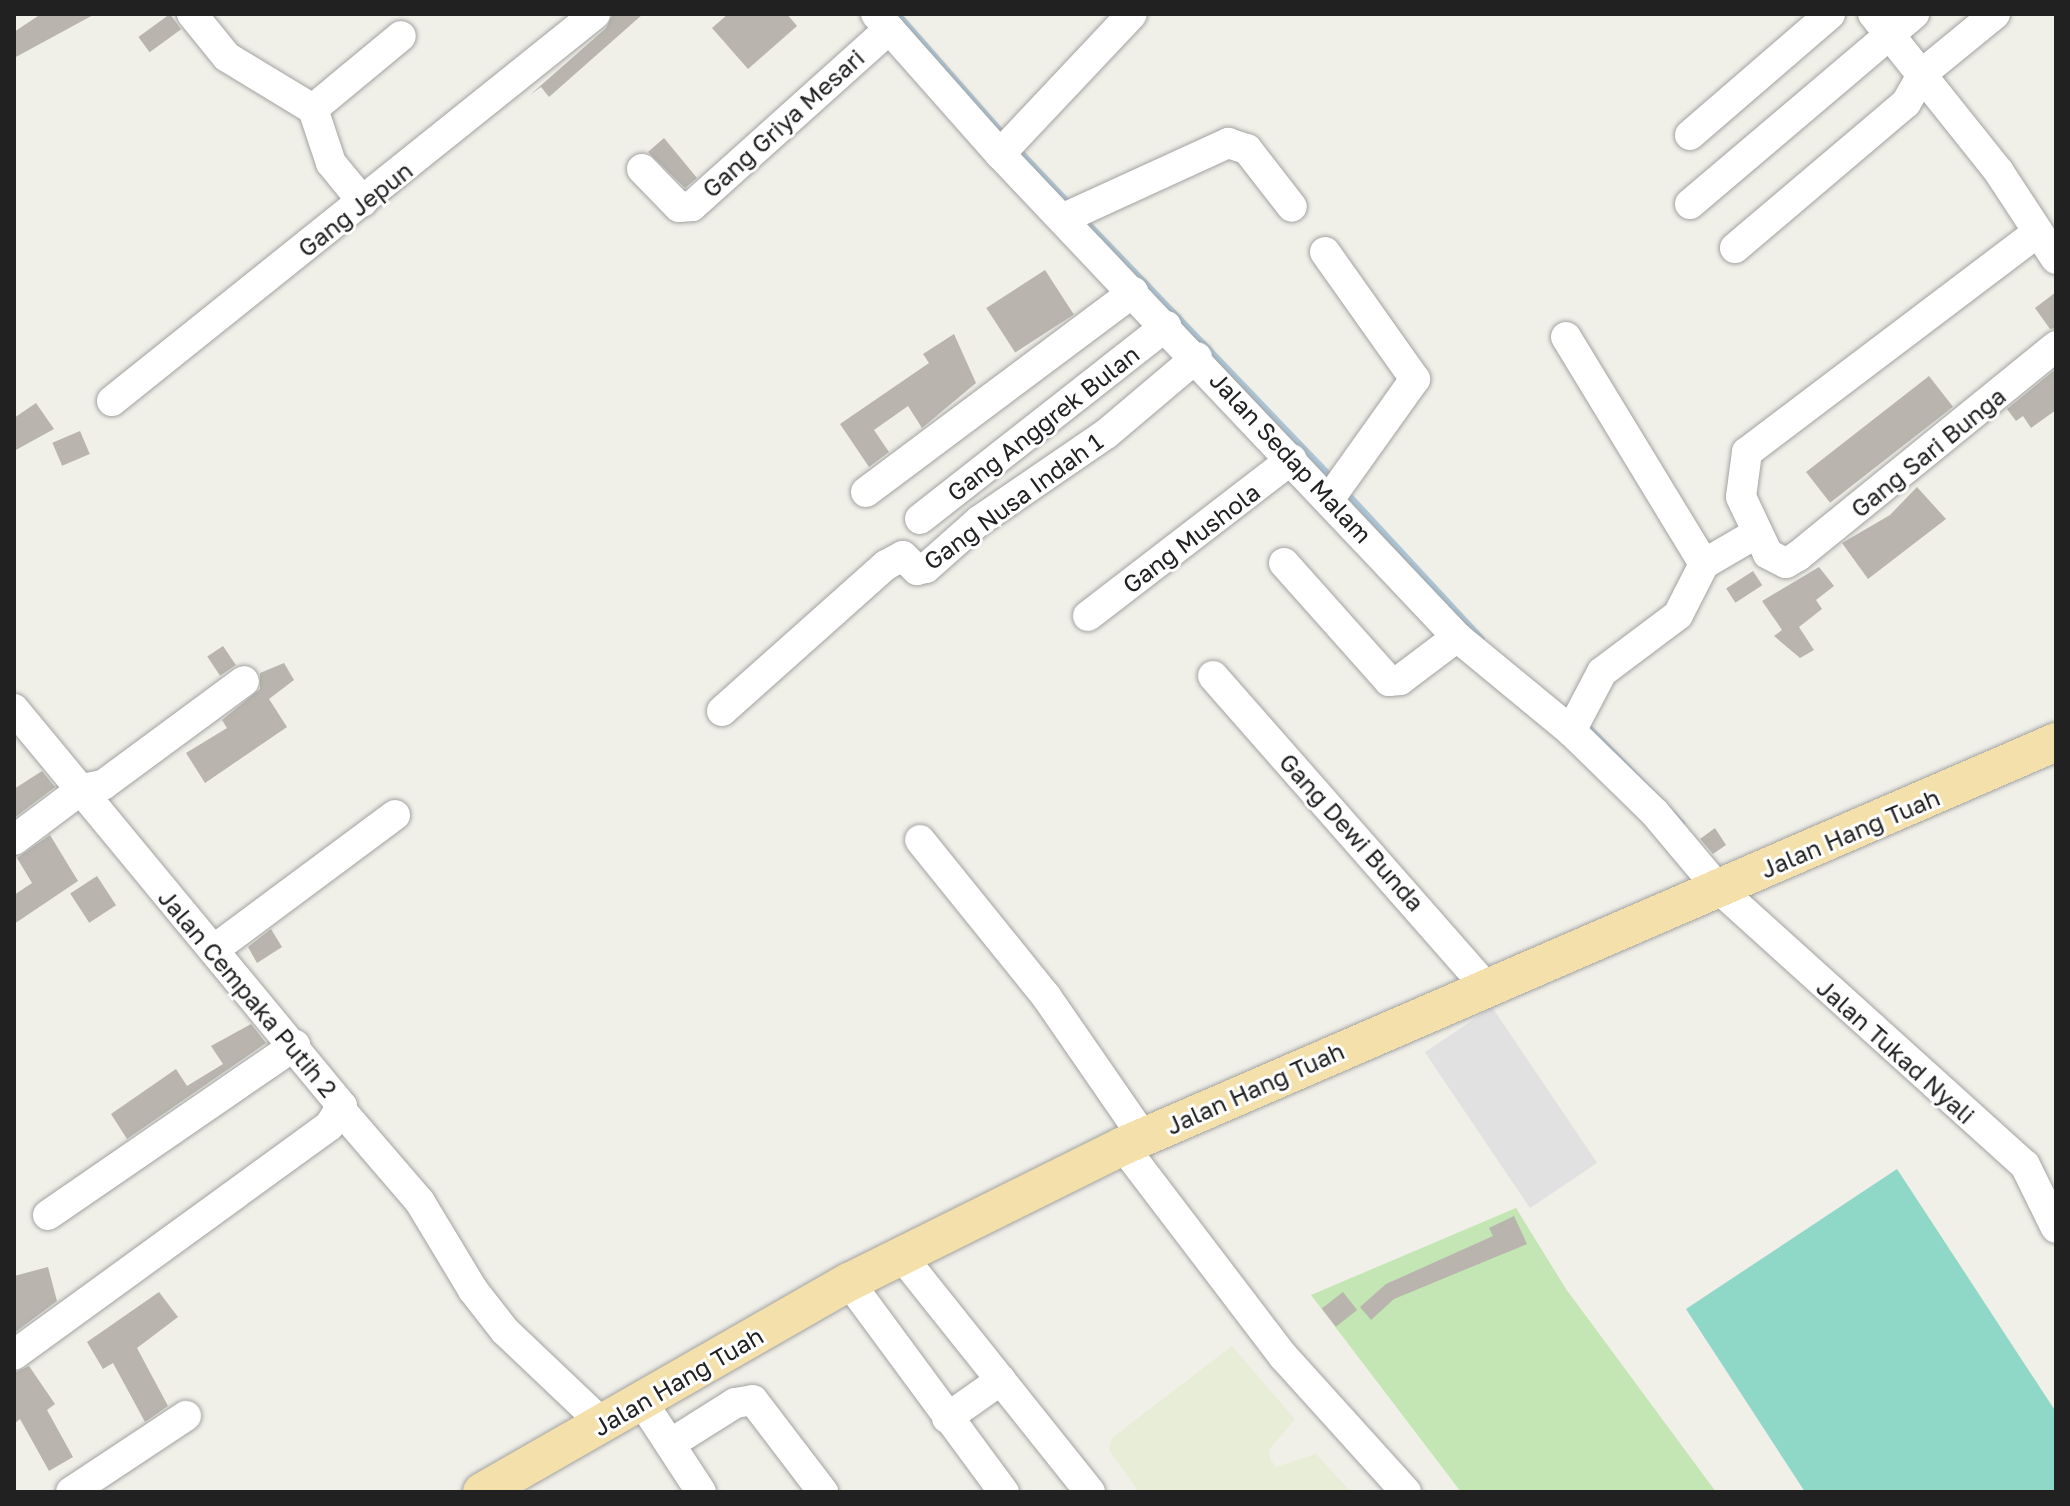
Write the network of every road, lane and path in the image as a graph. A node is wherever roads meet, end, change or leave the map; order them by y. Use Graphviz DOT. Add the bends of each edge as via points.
graph roads {
  1 [pos="192,14"];
  2 [pos="595,14"];
  3 [pos="1132,14"];
  4 [pos="1830,14"];
  5 [pos="1995,14"];
  6 [pos="883,21"];
  7 [pos="1896,22"];
  8 [pos="401,36"];
  9 [pos="1930,67"];
  10 [pos="313,109"];
  11 [pos="1690,135"];
  12 [pos="1008,145"];
  13 [pos="642,169"];
  14 [pos="363,202"];
  15 [pos="1690,204"];
  16 [pos="1292,207"];
  17 [pos="1076,213"];
  18 [pos="2038,232"];
  19 [pos="1735,248"];
  20 [pos="1325,252"];
  21 [pos="2056,259"];
  22 [pos="1133,292"];
  23 [pos="1166,326"];
  24 [pos="1566,337"];
  25 [pos="2056,346"];
  26 [pos="1197,357"];
  27 [pos="112,401"];
  28 [pos="1292,459"];
  29 [pos="1337,489"];
  30 [pos="866,492"];
  31 [pos="920,519"];
  32 [pos="1757,533"];
  33 [pos="1284,563"];
  34 [pos="1704,564"];
  35 [pos="1088,616"];
  36 [pos="1457,637"];
  37 [pos="1213,676"];
  38 [pos="244,681"];
  39 [pos="14,709"];
  40 [pos="722,711"];
  41 [pos="1574,723"];
  42 [pos="2056,742"];
  43 [pos="82,789"];
  44 [pos="395,815"];
  45 [pos="14,840"];
  46 [pos="920,840"];
  47 [pos="1718,888"];
  48 [pos="216,948"];
  49 [pos="1489,990"];
  50 [pos="295,1045"];
  51 [pos="341,1110"];
  52 [pos="1134,1142"];
  53 [pos="48,1215"];
  54 [pos="2056,1228"];
  55 [pos="904,1259"];
  56 [pos="849,1282"];
  57 [pos="14,1355"];
  58 [pos="1001,1380"];
  59 [pos="643,1403"];
  60 [pos="186,1416"];
  61 [pos="947,1418"];
  62 [pos="604,1425"];
  63 [pos="670,1444"];
  64 [pos="71,1492"];
  65 [pos="482,1492"];
  66 [pos="701,1492"];
  67 [pos="823,1492"];
  68 [pos="1004,1492"];
  69 [pos="1090,1492"];
  70 [pos="1406,1492"];
  1 -- 10 [label="street" via="227,57"];
  2 -- 14 [label="street, Gang Jepun"];
  3 -- 12 [label="street"];
  4 -- 11 [label="street"];
  5 -- 9 [label="street"];
  6 -- 12 [label="street, Jalan Sedap Malam"];
  6 -- 13 [label="street, Gang Griya Mesari" via="692,206 679,207"];
  7 -- 9 [label="street"];
  7 -- 15 [label="street"];
  8 -- 10 [label="street"];
  9 -- 18 [label="street"];
  9 -- 19 [label="street" via="1906,103"];
  10 -- 14 [label="street" via="331,163"];
  12 -- 17 [label="street, Jalan Sedap Malam"];
  14 -- 27 [label="street, Gang Jepun"];
  16 -- 17 [label="street" via="1247,149 1228,143"];
  17 -- 22 [label="street, Jalan Sedap Malam"];
  18 -- 21 [label="street"];
  18 -- 32 [label="street" via="1747,452 1741,497"];
  20 -- 29 [label="street" via="1415,379"];
  22 -- 23 [label="street, Jalan Sedap Malam"];
  22 -- 30 [label="street"];
  23 -- 26 [label="street, Jalan Sedap Malam"];
  23 -- 31 [label="street, Gang Anggrek Bulan"];
  24 -- 34 [label="street"];
  25 -- 32 [label="street, Gang Sari Bunga" via="1798,556 1776,561"];
  26 -- 28 [label="street, Jalan Sedap Malam"];
  26 -- 40 [label="street, Gang Nusa Indah 1" via="1106,434 979,521 926,568 917,570 903,556 886,565"];
  28 -- 29 [label="street, Jalan Sedap Malam"];
  28 -- 35 [label="street, Gang Mushola"];
  29 -- 36 [label="street, Jalan Sedap Malam"];
  32 -- 34 [label="street"];
  33 -- 36 [label="street" via="1389,681 1400,680"];
  34 -- 41 [label="street" via="1689,603 1602,672"];
  36 -- 41 [label="street, Jalan Sedap Malam"];
  37 -- 49 [label="street, Gang Dewi Bunda"];
  38 -- 43 [label="street" via="103,785"];
  39 -- 43 [label="street, Jalan Cempaka Putih 2"];
  41 -- 47 [label="street, Jalan Sedap Malam"];
  42 -- 47 [label="main road, Jalan Hang Tuah"];
  43 -- 45 [label="street"];
  43 -- 48 [label="street, Jalan Cempaka Putih 2"];
  44 -- 48 [label="street"];
  46 -- 52 [label="street" via="1046,996"];
  47 -- 49 [label="main road, Jalan Hang Tuah"];
  47 -- 54 [label="street, Jalan Tukad Nyali" via="2025,1165"];
  48 -- 50 [label="street, Jalan Cempaka Putih 2"];
  49 -- 52 [label="main road, Jalan Hang Tuah"];
  50 -- 51 [label="street, Jalan Cempaka Putih 2"];
  50 -- 53 [label="street"];
  51 -- 57 [label="street, Jalan Cempaka Putih 2" via="329,1126"];
  51 -- 62 [label="street" via="420,1202 473,1290 505,1331"];
  52 -- 55 [label="main road, Jalan Hang Tuah"];
  52 -- 70 [label="street" via="1284,1357"];
  55 -- 56 [label="main road, Jalan Hang Tuah"];
  55 -- 58 [label="street"];
  56 -- 59 [label="main road, Jalan Hang Tuah"];
  56 -- 61 [label="street"];
  58 -- 61 [label="street"];
  58 -- 69 [label="street"];
  59 -- 62 [label="main road, Jalan Hang Tuah"];
  59 -- 63 [label="street"];
  60 -- 64 [label="street"];
  61 -- 68 [label="street"];
  62 -- 65 [label="main road, Jalan Hang Tuah"];
  63 -- 66 [label="street"];
  63 -- 67 [label="street" via="735,1403 753,1400"];
}
